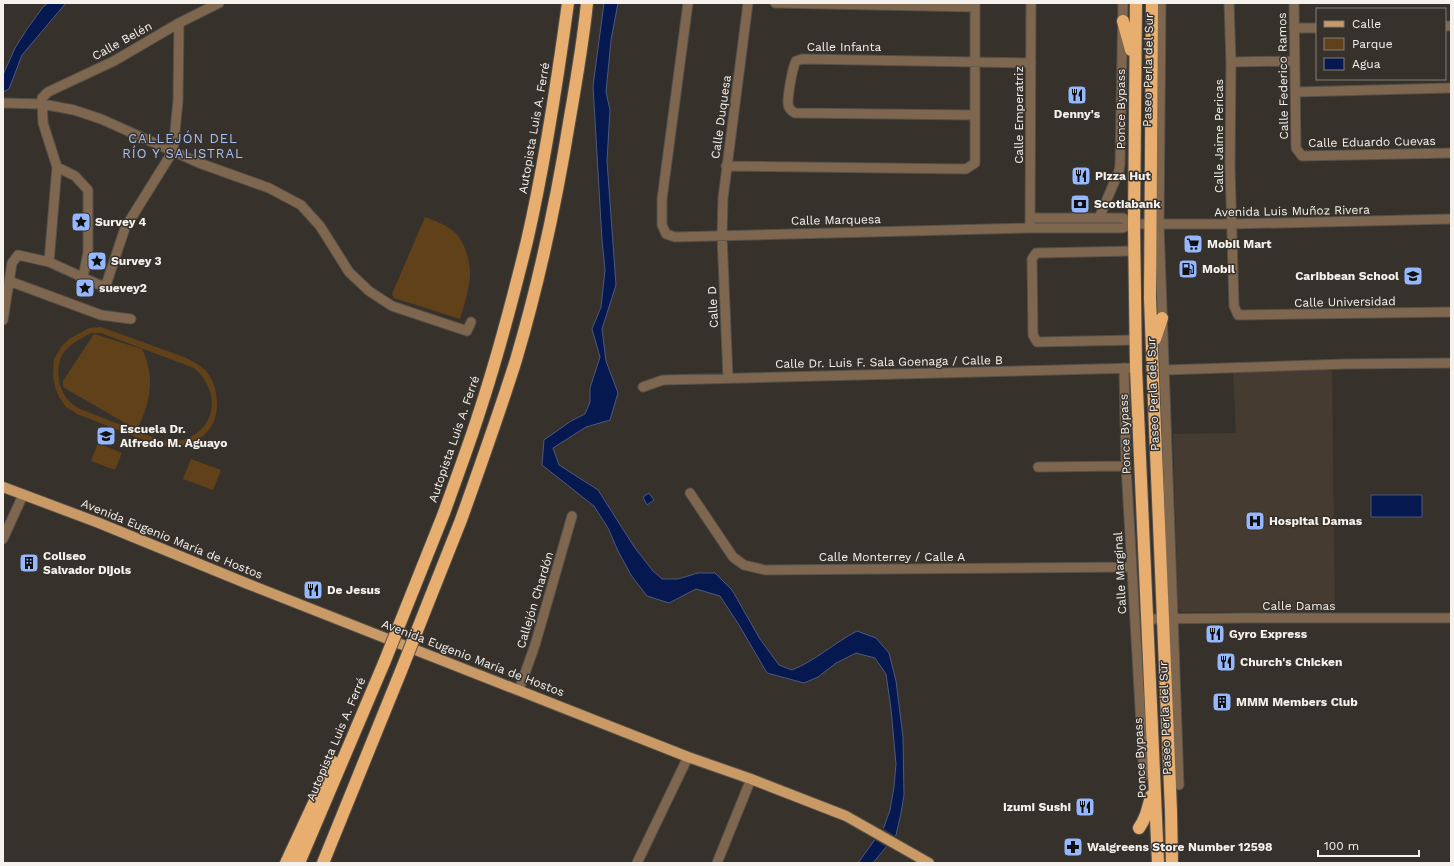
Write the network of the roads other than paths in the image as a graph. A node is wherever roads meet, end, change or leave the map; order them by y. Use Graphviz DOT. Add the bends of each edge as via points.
graph roads {
  1 [pos="219,3"];
  2 [pos="568,3"];
  3 [pos="587,3"];
  4 [pos="688,3"];
  5 [pos="748,3"];
  6 [pos="775,3"];
  7 [pos="1031,3"];
  8 [pos="1123,3"];
  9 [pos="1136,3"];
  10 [pos="1152,3"];
  11 [pos="1161,3"];
  12 [pos="1229,3"];
  13 [pos="1294,3"];
  14 [pos="975,5"];
  15 [pos="1123,21"];
  16 [pos="179,23"];
  17 [pos="1294,28"];
  18 [pos="1316,28"];
  19 [pos="976,61"];
  20 [pos="1295,61"];
  21 [pos="1031,62"];
  22 [pos="1231,62"];
  23 [pos="1135,76"];
  24 [pos="1451,88"];
  25 [pos="1295,92"];
  26 [pos="3,104"];
  27 [pos="42,104"];
  28 [pos="974,115"];
  29 [pos="1296,148"];
  30 [pos="173,151"];
  31 [pos="1451,153"];
  32 [pos="726,166"];
  33 [pos="58,167"];
  34 [pos="1065,218"];
  35 [pos="1099,218"];
  36 [pos="1451,219"];
  37 [pos="1030,223"];
  38 [pos="1134,224"];
  39 [pos="1232,224"];
  40 [pos="1154,225"];
  41 [pos="1064,228"];
  42 [pos="722,235"];
  43 [pos="1135,251"];
  44 [pos="49,262"];
  45 [pos="83,277"];
  46 [pos="9,281"];
  47 [pos="5,293"];
  48 [pos="1451,312"];
  49 [pos="1238,315"];
  50 [pos="1162,318"];
  51 [pos="131,319"];
  52 [pos="3,320"];
  53 [pos="471,322"];
  54 [pos="1136,340"];
  55 [pos="1152,348"];
  56 [pos="1451,363"];
  57 [pos="1124,368"];
  58 [pos="1136,368"];
  59 [pos="1164,370"];
  60 [pos="728,378"];
  61 [pos="643,387"];
  62 [pos="1126,466"];
  63 [pos="1038,467"];
  64 [pos="3,487"];
  65 [pos="690,493"];
  66 [pos="23,495"];
  67 [pos="572,516"];
  68 [pos="3,540"];
  69 [pos="1132,567"];
  70 [pos="1451,618"];
  71 [pos="1168,619"];
  72 [pos="1147,620"];
  73 [pos="519,690"];
  74 [pos="348,748"];
  75 [pos="688,756"];
  76 [pos="1149,778"];
  77 [pos="751,779"];
  78 [pos="1179,785"];
  79 [pos="1171,811"];
  80 [pos="1139,828"];
  81 [pos="286,863"];
  82 [pos="299,863"];
  83 [pos="323,863"];
  84 [pos="637,863"];
  85 [pos="717,863"];
  86 [pos="929,863"];
  87 [pos="1158,863"];
  88 [pos="1172,863"];
  1 -- 16 [label="street, Calle Belén"];
  2 -- 74 [label="highway, Autopista Luis A. Ferré, bridge" via="540,181 498,353 444,513"];
  3 -- 83 [label="highway, bridge" via="560,181 516,359 461,520"];
  4 -- 42 [label="street, Calle Marquesa" via="662,199 662,225 666,234 675,237"];
  5 -- 32 [label="street, Calle Duquesa"];
  6 -- 14 [label="street"];
  7 -- 21 [label="street, Calle Emperatriz"];
  8 -- 15 [label="street"];
  9 -- 23 [label="highway, Ponce Bypass"];
  10 -- 40 [label="highway"];
  11 -- 40 [label="street, Paseo Perla del Sur"];
  12 -- 22 [label="street, Calle Jaime Pericas"];
  13 -- 17 [label="street, Calle Federico Ramos"];
  14 -- 19 [label="street"];
  15 -- 23 [label="highway"];
  15 -- 35 [label="street" via="1120,164"];
  16 -- 27 [label="street, Calle Belén" via="114,61 48,92 42,98"];
  16 -- 30 [label="street" via="178,100"];
  17 -- 18 [label="street"];
  17 -- 20 [label="street, Calle Federico Ramos"];
  19 -- 21 [label="street, Calle Infanta"];
  19 -- 28 [label="street"];
  19 -- 28 [label="street, Calle Infanta" via="802,58 796,61 793,67 788,104 795,113"];
  20 -- 22 [label="street"];
  20 -- 25 [label="street, Calle Federico Ramos"];
  21 -- 37 [label="street, Calle Emperatriz"];
  22 -- 39 [label="street, Calle Jaime Pericas"];
  23 -- 38 [label="highway, Ponce Bypass"];
  24 -- 25 [label="street"];
  25 -- 29 [label="street, Calle Federico Ramos"];
  26 -- 27 [label="street"];
  27 -- 30 [label="street" via="74,110 100,119"];
  27 -- 33 [label="street" via="43,123"];
  28 -- 32 [label="street" via="975,163 966,169"];
  29 -- 31 [label="street, Calle Eduardo Cuevas" via="1302,156"];
  30 -- 45 [label="street" via="125,228 106,285 102,286"];
  30 -- 53 [label="street" via="198,163 269,188 301,205 320,226 349,272 369,291 392,306 466,331"];
  32 -- 42 [label="street, Calle Duquesa" via="722,198"];
  33 -- 44 [label="street"];
  33 -- 45 [label="street" via="75,176 88,190 88,252"];
  34 -- 35 [label="street, Calle Marquesa"];
  34 -- 37 [label="street, Calle Marquesa"];
  34 -- 41 [label="street"];
  35 -- 38 [label="street, Calle Marquesa" via="1123,218"];
  36 -- 39 [label="street, Avenida Luis Muñoz Rivera"];
  37 -- 41 [label="street, Calle Marquesa"];
  37 -- 42 [label="street, Calle Marquesa"];
  38 -- 40 [label="street, Avenida Luis Muñoz Rivera"];
  38 -- 41 [label="street, Calle Marquesa" via="1122,228"];
  38 -- 43 [label="highway, Ponce Bypass"];
  39 -- 40 [label="street, Avenida Luis Muñoz Rivera"];
  39 -- 49 [label="street, Calle Jaime Pericas" via="1234,306"];
  40 -- 50 [label="street, Paseo Perla del Sur"];
  40 -- 55 [label="highway"];
  42 -- 60 [label="street, Calle D"];
  43 -- 54 [label="highway, Ponce Bypass"];
  43 -- 54 [label="street" via="1036,253 1032,259 1033,335 1037,342"];
  44 -- 45 [label="street"];
  44 -- 46 [label="street" via="18,255 12,263"];
  46 -- 47 [label="street"];
  46 -- 51 [label="street" via="101,315"];
  47 -- 52 [label="street"];
  48 -- 49 [label="street, Calle Universidad"];
  50 -- 55 [label="highway"];
  50 -- 59 [label="street, Paseo Perla del Sur"];
  54 -- 58 [label="highway, Ponce Bypass"];
  55 -- 71 [label="highway"];
  56 -- 59 [label="street"];
  57 -- 58 [label="street, Calle Dr. Luis F. Sala Goenaga / Calle B"];
  57 -- 60 [label="street, Calle Dr. Luis F. Sala Goenaga / Calle B"];
  57 -- 62 [label="street, Calle Marginal"];
  58 -- 72 [label="highway, Ponce Bypass"];
  59 -- 71 [label="street, Paseo Perla del Sur"];
  60 -- 61 [label="street, Calle Dr. Luis F. Sala Goenaga / Calle B" via="663,380"];
  62 -- 63 [label="street"];
  62 -- 69 [label="street, Calle Marginal"];
  64 -- 66 [label="main road, Avenida Eugenio María de Hostos"];
  65 -- 69 [label="street, Calle Monterrey / Calle A" via="733,557 744,565 765,570"];
  66 -- 68 [label="street"];
  66 -- 73 [label="main road, Avenida Eugenio María de Hostos" via="100,523"];
  67 -- 73 [label="street, Callejón Chardón" via="535,645"];
  69 -- 76 [label="street, Calle Marginal"];
  70 -- 71 [label="street, Calle Damas"];
  71 -- 72 [label="street, Calle Damas"];
  71 -- 78 [label="street, Paseo Perla del Sur"];
  71 -- 79 [label="highway"];
  72 -- 76 [label="highway, Ponce Bypass"];
  73 -- 75 [label="main road, Avenida Eugenio María de Hostos"];
  74 -- 81 [label="highway" via="334,760"];
  74 -- 82 [label="highway, Autopista Luis A. Ferré"];
  75 -- 77 [label="main road, Avenida Eugenio María de Hostos"];
  75 -- 84 [label="street"];
  76 -- 80 [label="highway" via="1147,813"];
  76 -- 87 [label="highway, Ponce Bypass"];
  77 -- 85 [label="street"];
  77 -- 86 [label="main road, Avenida Eugenio María de Hostos" via="846,816"];
  78 -- 79 [label="highway"];
  79 -- 88 [label="highway"];
}
